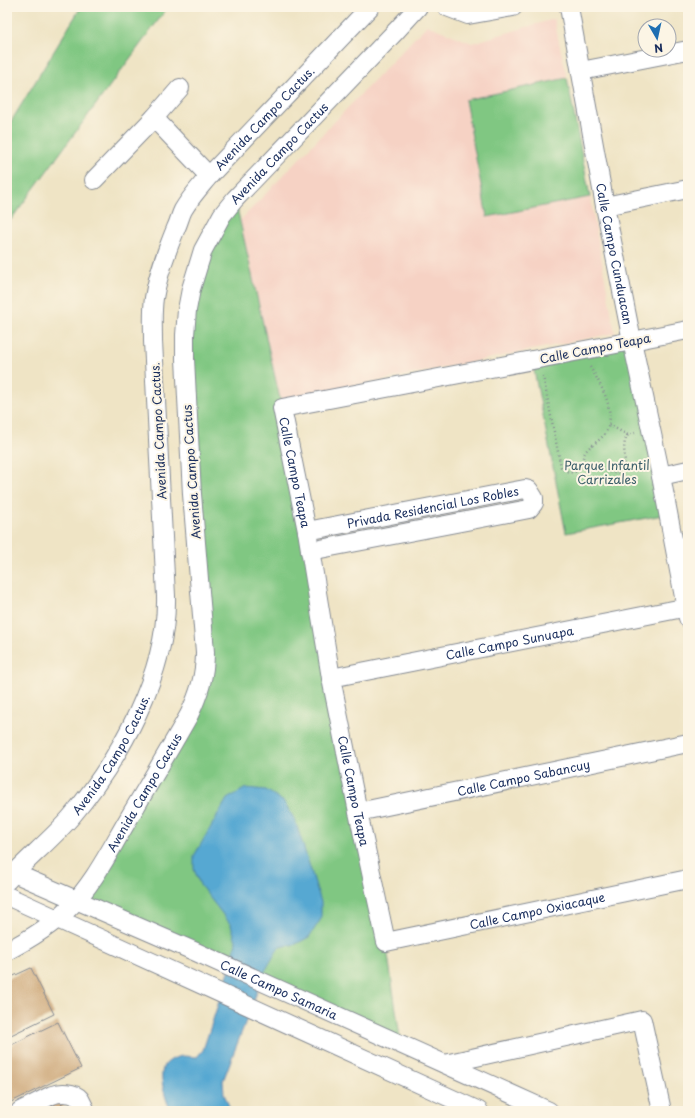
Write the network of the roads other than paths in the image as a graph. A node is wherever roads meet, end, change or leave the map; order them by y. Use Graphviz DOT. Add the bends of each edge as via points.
graph roads {
  1 [pos="370,7"];
  2 [pos="418,7"];
  3 [pos="447,7"];
  4 [pos="513,7"];
  5 [pos="569,7"];
  6 [pos="688,50"];
  7 [pos="581,71"];
  8 [pos="180,88"];
  9 [pos="154,118"];
  10 [pos="209,176"];
  11 [pos="94,180"];
  12 [pos="688,189"];
  13 [pos="605,206"];
  14 [pos="688,330"];
  15 [pos="632,341"];
  16 [pos="688,470"];
  17 [pos="661,476"];
  18 [pos="307,531"];
  19 [pos="310,551"];
  20 [pos="687,611"];
  21 [pos="331,678"];
  22 [pos="688,743"];
  23 [pos="358,812"];
  24 [pos="10,875"];
  25 [pos="688,879"];
  26 [pos="7,896"];
  27 [pos="76,900"];
  28 [pos="57,919"];
  29 [pos="386,942"];
  30 [pos="7,951"];
  31 [pos="446,1064"];
  32 [pos="20,1111"];
  33 [pos="86,1111"];
  34 [pos="479,1111"];
  35 [pos="549,1111"];
  36 [pos="662,1111"];
  1 -- 10 [label="street, Avenida Campo Cactus."];
  2 -- 27 [label="street, Avenida Campo Cactus" via="235,199 222,215 203,250 187,310 185,359 192,494 205,652 202,684 189,715 163,760 104,860"];
  3 -- 4 [label="street" via="468,15"];
  5 -- 7 [label="street, Calle Campo Cunduacan"];
  6 -- 7 [label="street"];
  7 -- 13 [label="street, Calle Campo Cunduacan"];
  8 -- 9 [label="street"];
  9 -- 10 [label="street"];
  9 -- 11 [label="street"];
  10 -- 24 [label="street, Avenida Campo Cactus." via="183,210 165,255 154,298 153,341 166,601 161,648 144,697 114,757 93,788 60,828"];
  12 -- 13 [label="street"];
  13 -- 15 [label="street, Calle Campo Cunduacan"];
  14 -- 15 [label="street, Calle Campo Teapa"];
  15 -- 17 [label="street, Calle Campo Cunduacan"];
  15 -- 18 [label="street, Calle Campo Teapa" via="282,408"];
  16 -- 17 [label="street"];
  17 -- 20 [label="street, Calle Campo Cunduacan"];
  18 -- 19 [label="street, Calle Campo Teapa"];
  18 -- 19 [label="street, Privada Residencial Los Robles" via="525,489 529,490 534,498 530,509"];
  19 -- 21 [label="street, Calle Campo Teapa"];
  20 -- 21 [label="street, Calle Campo Sunuapa"];
  21 -- 23 [label="street, Calle Campo Teapa"];
  22 -- 23 [label="street, Calle Campo Sabancuy"];
  23 -- 29 [label="street, Calle Campo Teapa"];
  24 -- 27 [label="street, Calle Campo Samaria"];
  25 -- 29 [label="street, Calle Campo Oxiacaque"];
  26 -- 28 [label="street"];
  27 -- 28 [label="street, Avenida Campo Cactus"];
  27 -- 31 [label="street, Calle Campo Samaria"];
  28 -- 30 [label="street, Avenida Campo Cactus" via="33,937"];
  28 -- 34 [label="street"];
  31 -- 35 [label="street, Calle Campo Samaria"];
  31 -- 36 [label="street" via="642,1020"];
  32 -- 33 [label="street" via="48,1097 65,1093 78,1097"];
}
